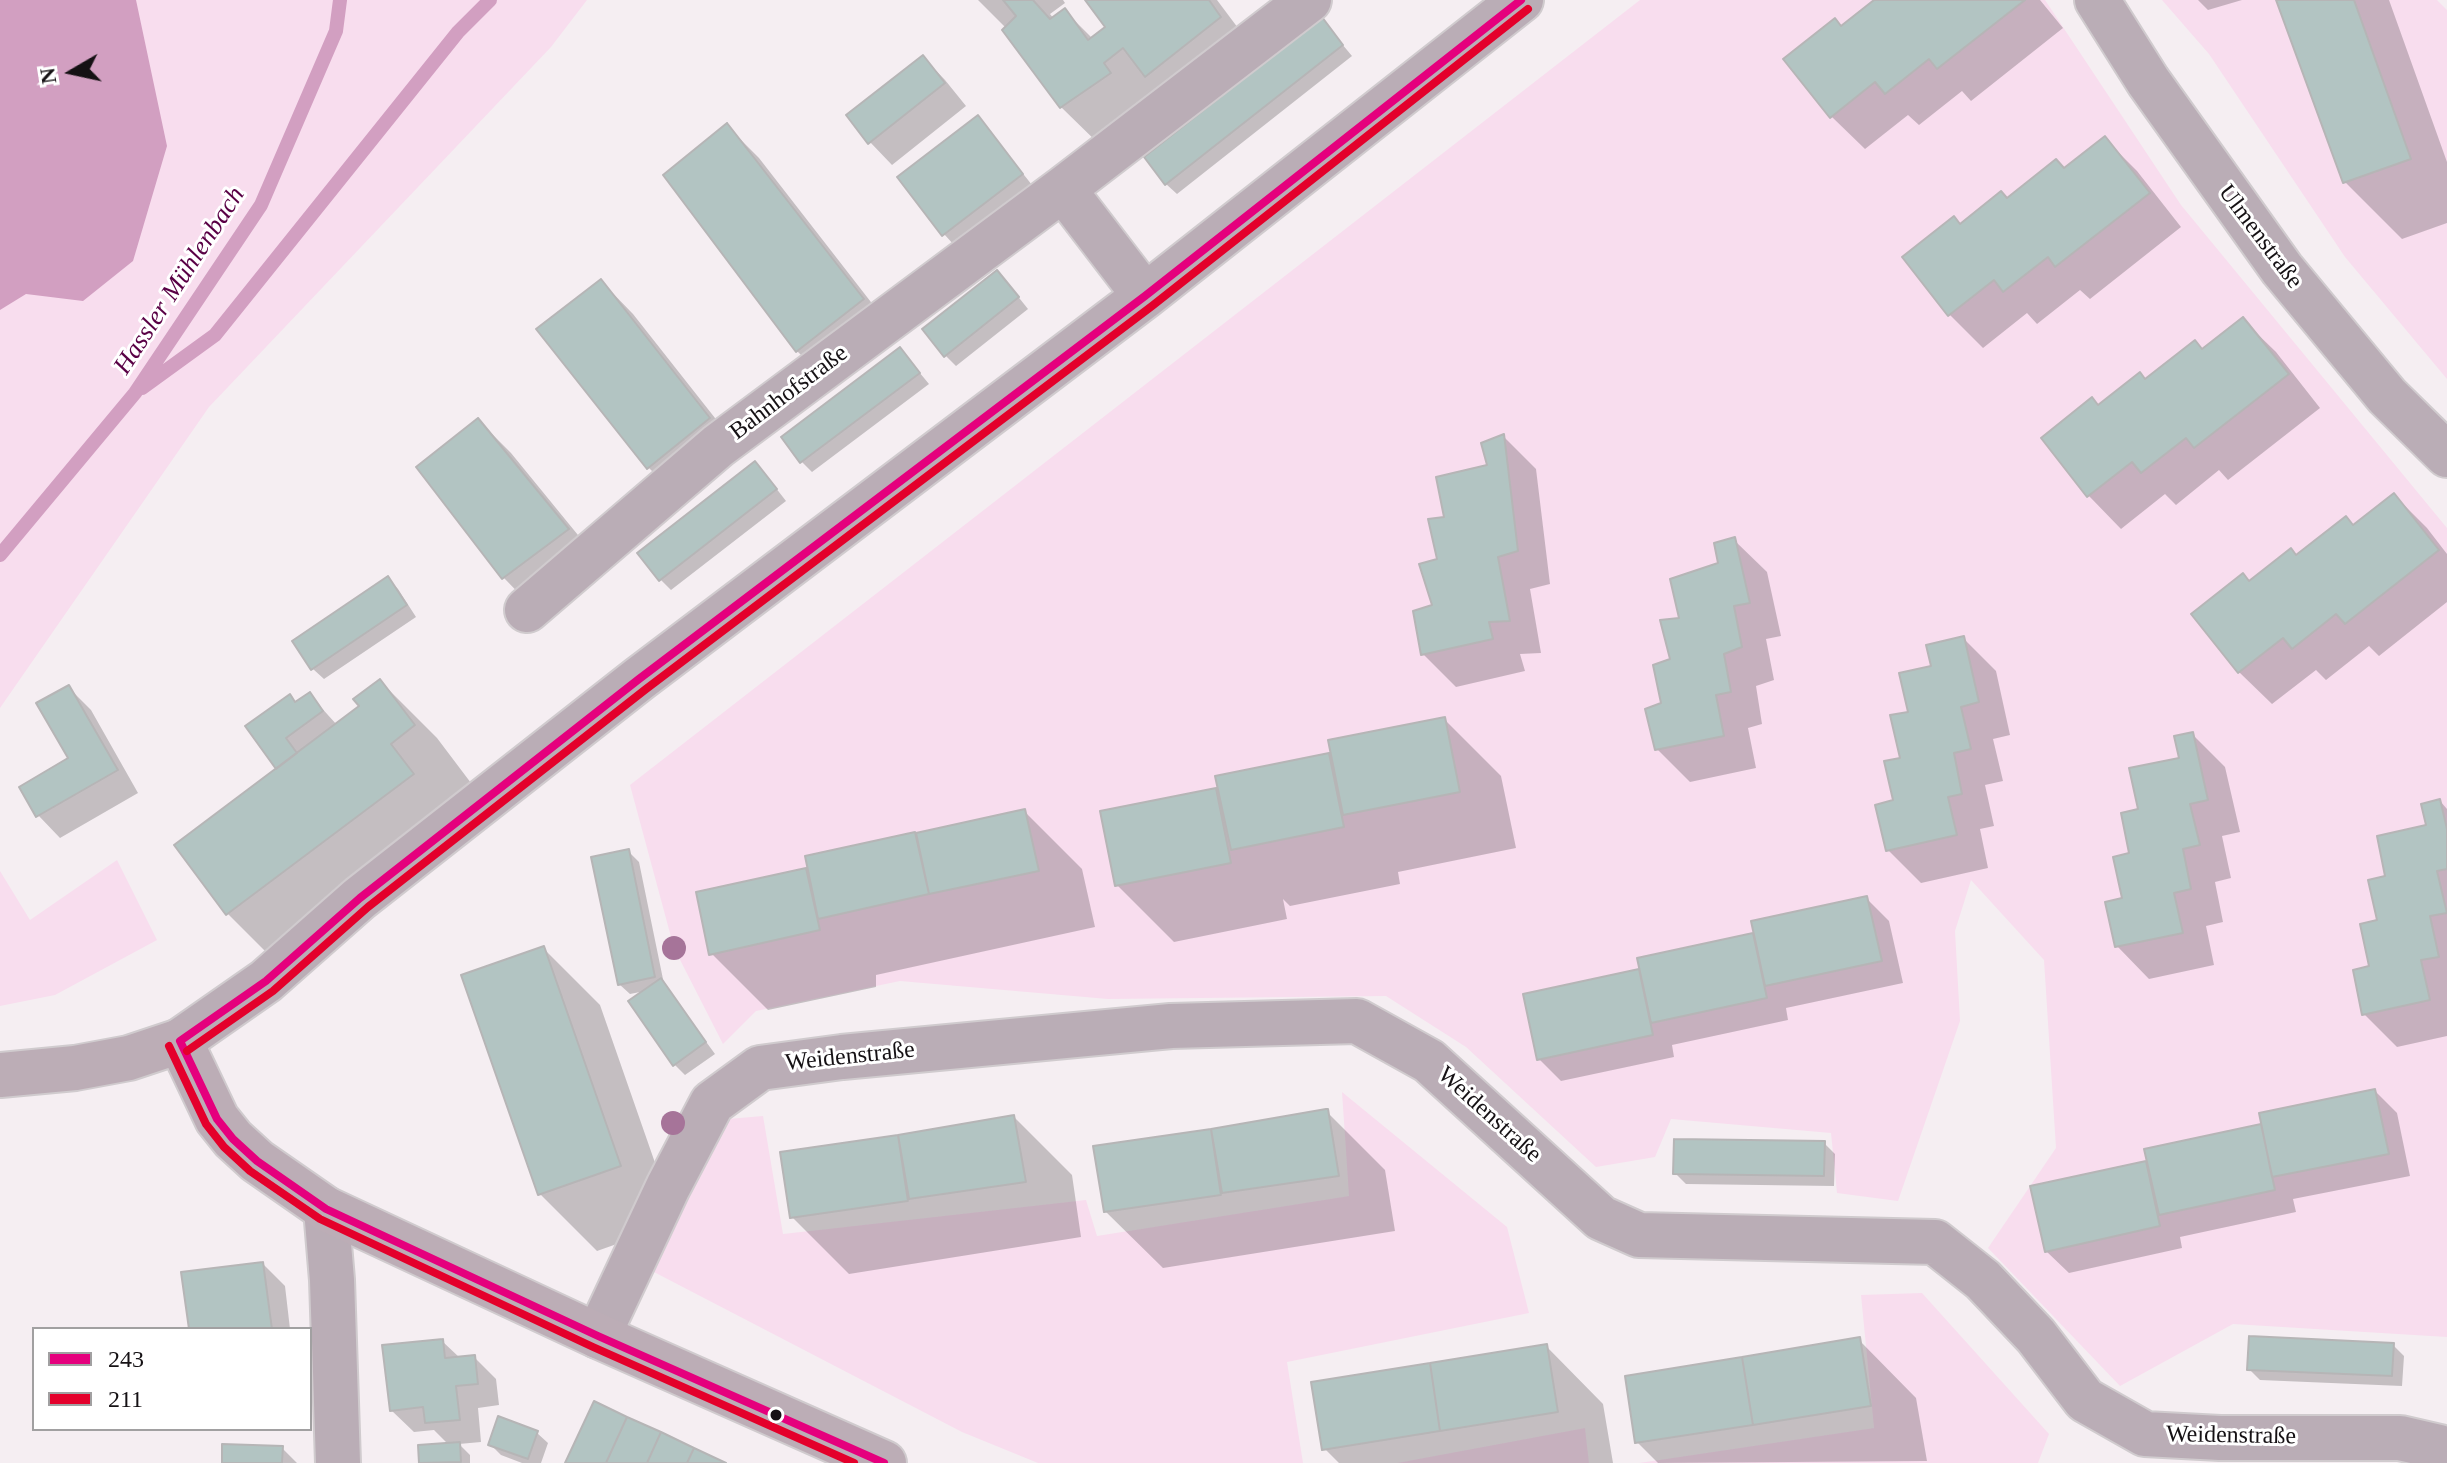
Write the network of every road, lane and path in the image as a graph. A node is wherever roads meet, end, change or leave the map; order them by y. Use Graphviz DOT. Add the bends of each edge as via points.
graph roads {
  1 [pos="1309,0"];
  2 [pos="1521,0"];
  3 [pos="2097,0"];
  4 [pos="1063,189"];
  5 [pos="1145,296"];
  6 [pos="2447,455"];
  7 [pos="527,610"];
  8 [pos="180,1041"];
  9 [pos="0,1075"];
  10 [pos="326,1209"];
  11 [pos="598,1336"];
  12 [pos="2447,1452"];
  13 [pos="338,1463"];
  14 [pos="884,1463"];
  1 -- 4 [label="street, Bahnhofstraße"];
  2 -- 5 [label="street"];
  3 -- 6 [label="street, Ulmenstraße" via="2282,269 2387,396"];
  4 -- 5 [label="street"];
  4 -- 7 [label="street, Bahnhofstraße" via="718,446"];
  5 -- 8 [label="street" via="639,679 360,898 266,981"];
  8 -- 9 [label="main road" via="129,1058"];
  8 -- 10 [label="main road" via="217,1119 233,1139"];
  10 -- 11 [label="main road"];
  10 -- 13 [label="street"];
  11 -- 12 [label="street, Weidenstraße" via="712,1103 760,1068 1171,1026 1357,1021 1429,1061 1601,1218 1639,1235 1935,1242 2036,1336 2085,1400 2145,1434 2400,1438"];
  11 -- 14 [label="main road"];
}
